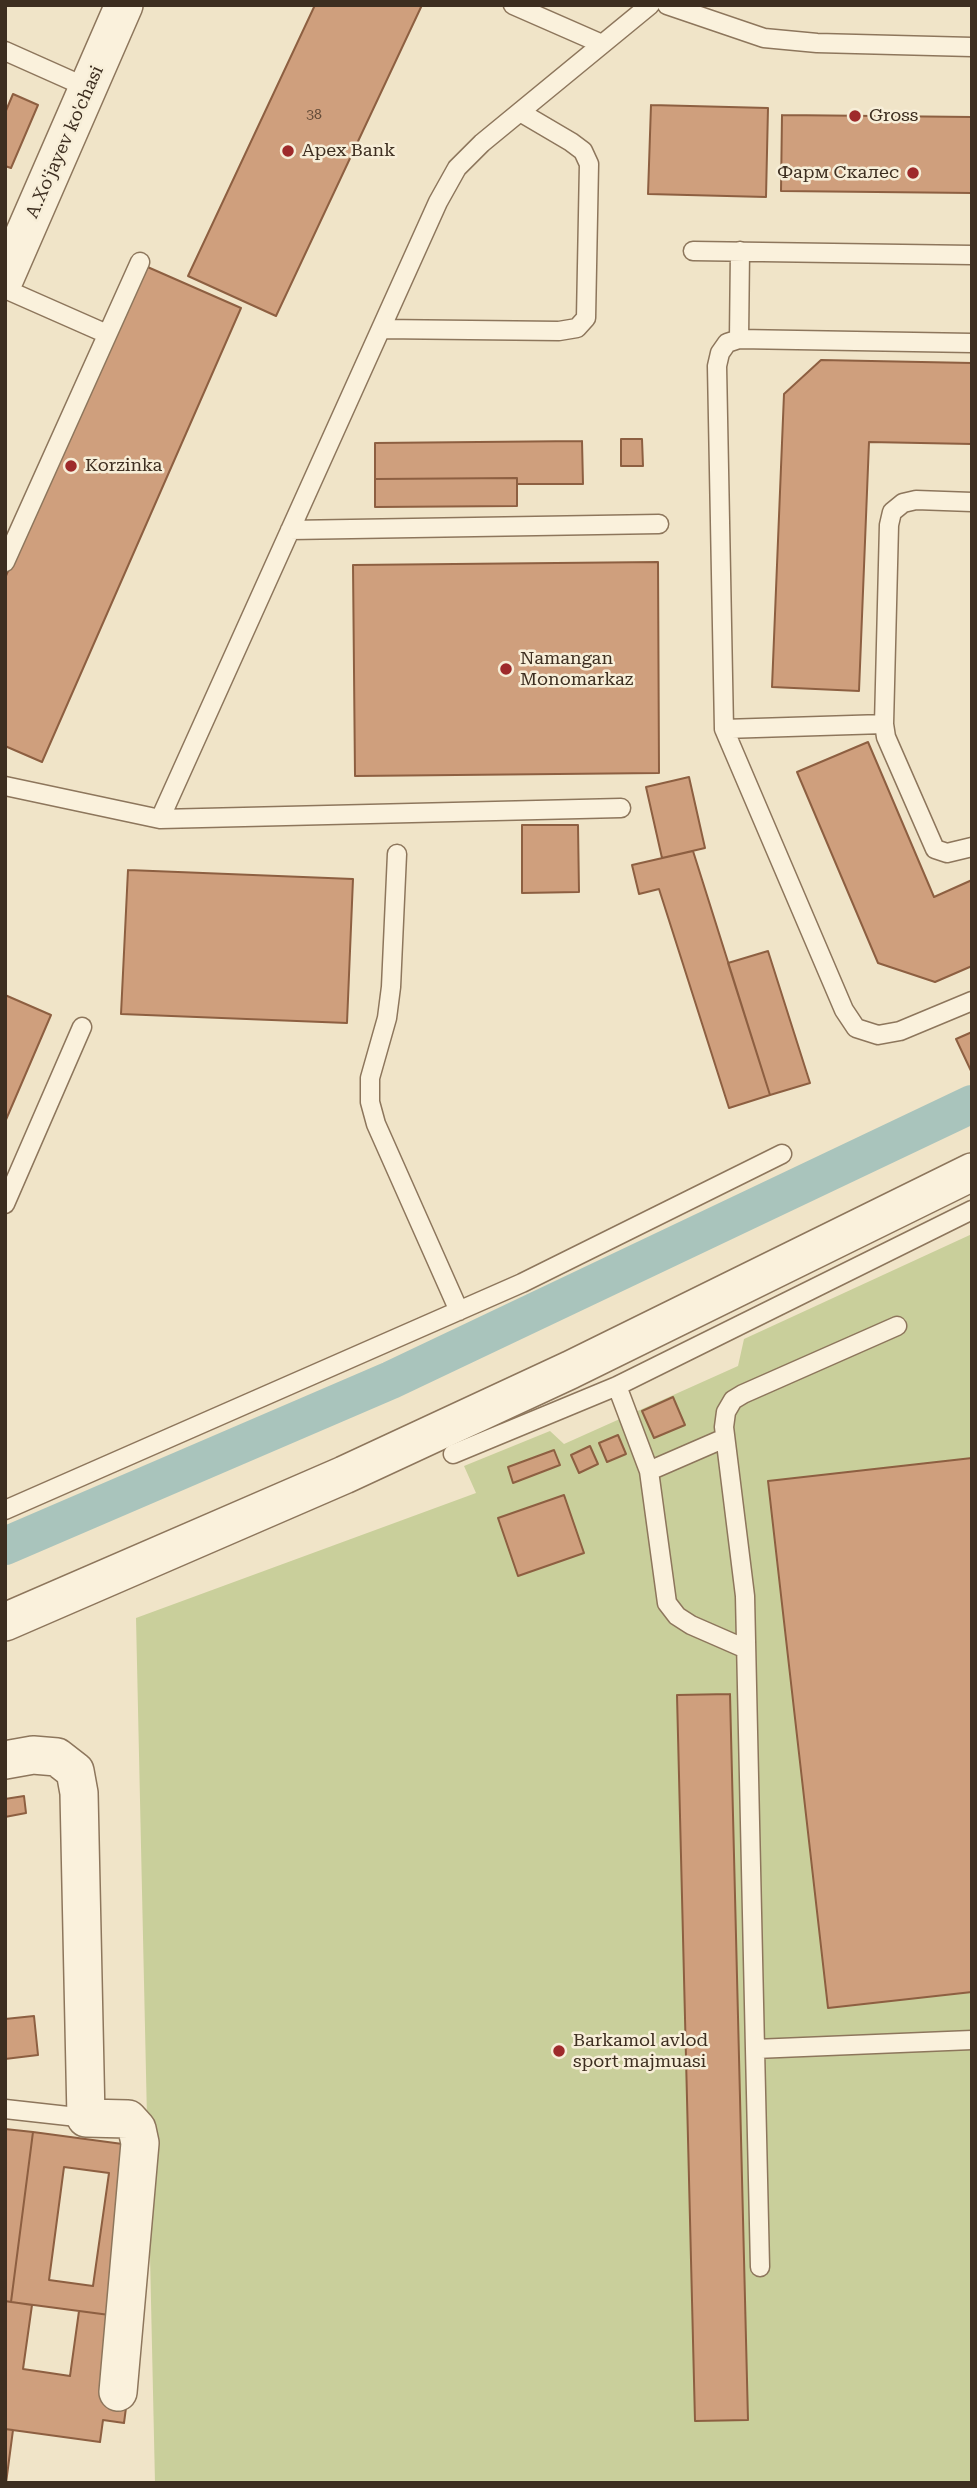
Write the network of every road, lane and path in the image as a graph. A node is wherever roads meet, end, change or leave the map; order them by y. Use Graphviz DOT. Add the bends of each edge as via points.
graph roads {
  1 [pos="124,5"];
  2 [pos="513,5"];
  3 [pos="650,5"];
  4 [pos="667,5"];
  5 [pos="602,44"];
  6 [pos="972,47"];
  7 [pos="5,51"];
  8 [pos="88,88"];
  9 [pos="520,112"];
  10 [pos="693,251"];
  11 [pos="740,251"];
  12 [pos="972,255"];
  13 [pos="140,262"];
  14 [pos="5,278"];
  15 [pos="5,289"];
  16 [pos="381,329"];
  17 [pos="107,334"];
  18 [pos="739,339"];
  19 [pos="972,343"];
  20 [pos="972,502"];
  21 [pos="659,524"];
  22 [pos="290,530"];
  23 [pos="5,562"];
  24 [pos="884,724"];
  25 [pos="724,729"];
  26 [pos="5,786"];
  27 [pos="621,808"];
  28 [pos="160,819"];
  29 [pos="972,847"];
  30 [pos="397,854"];
  31 [pos="972,1001"];
  32 [pos="82,1027"];
  33 [pos="782,1154"];
  34 [pos="972,1172"];
  35 [pos="5,1204"];
  36 [pos="972,1210"];
  37 [pos="459,1311"];
  38 [pos="897,1326"];
  39 [pos="617,1386"];
  40 [pos="725,1438"];
  41 [pos="453,1454"];
  42 [pos="649,1471"];
  43 [pos="5,1510"];
  44 [pos="5,1622"];
  45 [pos="746,1648"];
  46 [pos="5,1760"];
  47 [pos="972,2040"];
  48 [pos="755,2049"];
  49 [pos="5,2109"];
  50 [pos="86,2118"];
  51 [pos="760,2267"];
  52 [pos="118,2392"];
  1 -- 8 [label="street, A.Xo'jayev ko'chasi"];
  2 -- 5 [label="lane"];
  3 -- 5 [label="lane"];
  4 -- 6 [label="lane" via="764,38"];
  5 -- 9 [label="lane"];
  7 -- 8 [label="lane"];
  8 -- 14 [label="street, A.Xo'jayev ko'chasi"];
  9 -- 16 [label="lane" via="457,168"];
  9 -- 16 [label="lane" via="583,151 589,164 586,318 577,328 559,331"];
  10 -- 11 [label="lane"];
  11 -- 12 [label="lane"];
  11 -- 18 [label="lane"];
  13 -- 17 [label="lane"];
  15 -- 17 [label="lane"];
  16 -- 22 [label="lane"];
  17 -- 23 [label="lane"];
  18 -- 19 [label="lane"];
  18 -- 25 [label="lane" via="727,343 718,366"];
  20 -- 24 [label="lane" via="916,500 892,512"];
  21 -- 22 [label="lane"];
  22 -- 28 [label="lane"];
  24 -- 25 [label="lane"];
  24 -- 29 [label="lane" via="935,849 947,853"];
  25 -- 31 [label="lane" via="844,1010 856,1028 878,1035 900,1031"];
  26 -- 28 [label="lane"];
  27 -- 28 [label="lane"];
  30 -- 37 [label="lane" via="391,987 370,1078 370,1102"];
  32 -- 35 [label="lane"];
  33 -- 37 [label="lane"];
  34 -- 44 [label="street" via="382,1458"];
  36 -- 39 [label="lane"];
  37 -- 43 [label="lane"];
  38 -- 40 [label="lane" via="733,1400 726,1412"];
  39 -- 41 [label="lane"];
  39 -- 42 [label="lane"];
  40 -- 42 [label="lane"];
  40 -- 45 [label="lane" via="745,1596"];
  42 -- 45 [label="lane" via="667,1603 691,1625"];
  45 -- 48 [label="lane"];
  46 -- 50 [label="street" via="33,1755 57,1758 75,1771"];
  47 -- 48 [label="lane"];
  48 -- 51 [label="lane"];
  49 -- 50 [label="lane"];
  50 -- 52 [label="street" via="128,2119 140,2143"];
}
